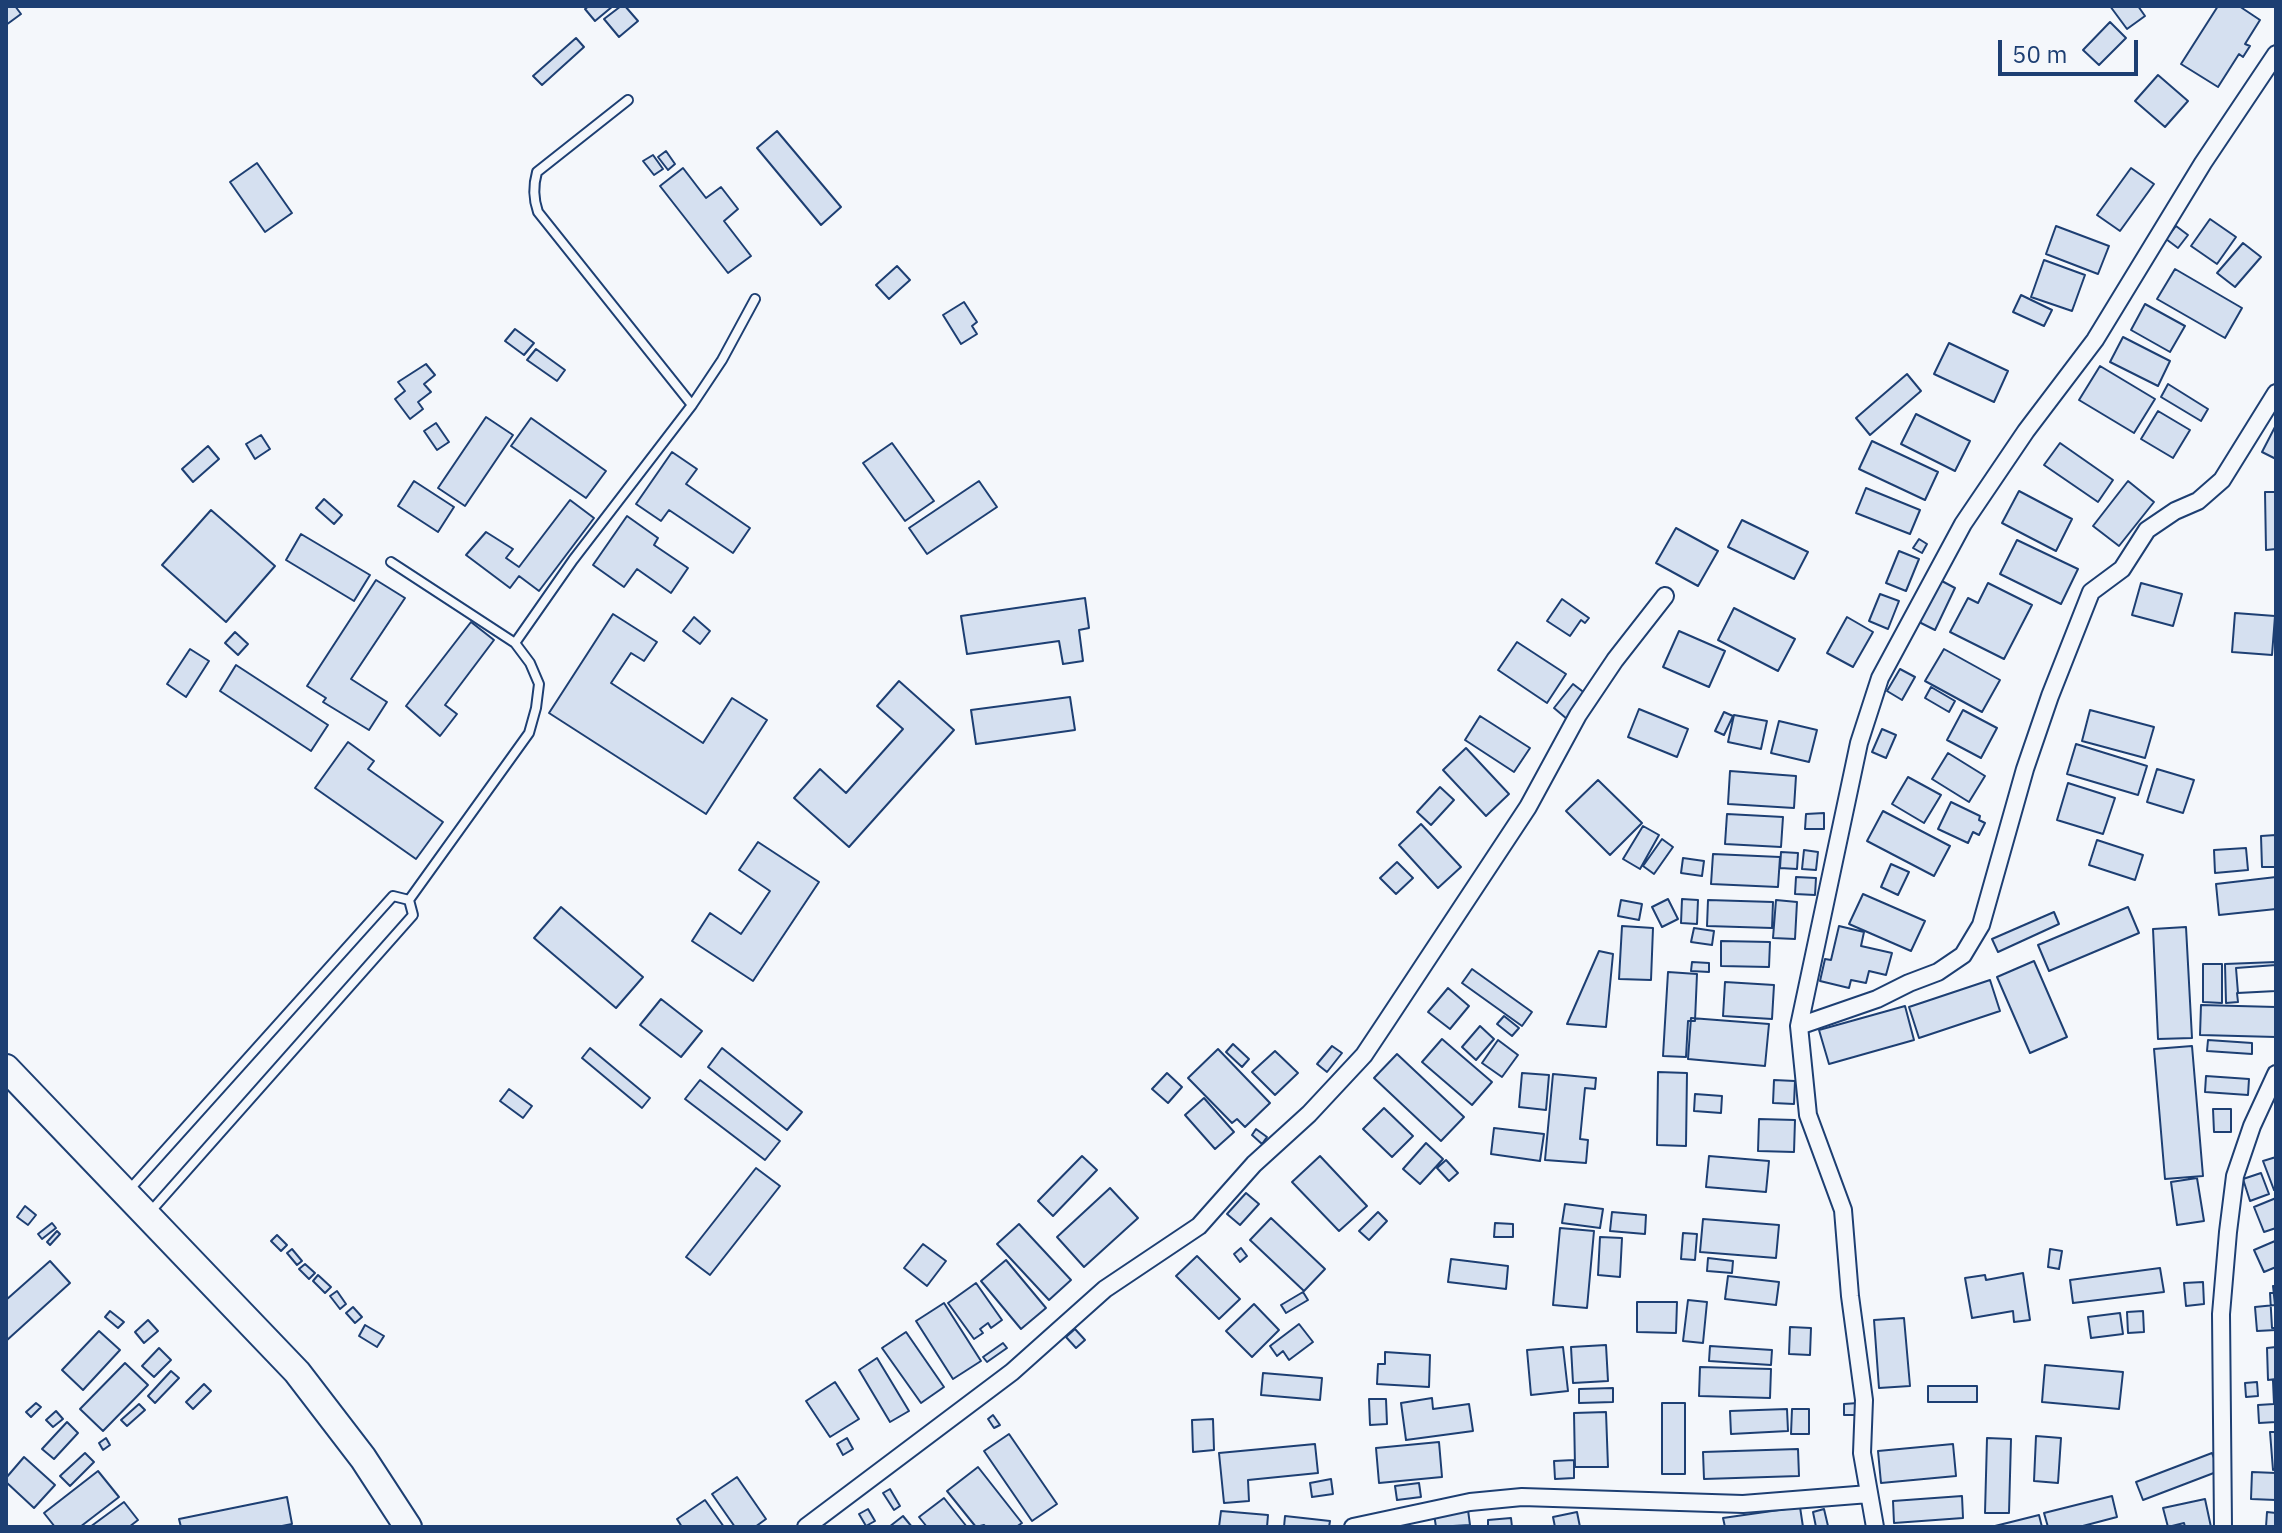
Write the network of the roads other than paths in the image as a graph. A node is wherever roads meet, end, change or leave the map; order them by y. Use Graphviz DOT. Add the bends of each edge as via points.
graph roads {
  1 [pos="2276,54"];
  2 [pos="628,100"];
  3 [pos="755,299"];
  4 [pos="2276,393"];
  5 [pos="692,405"];
  6 [pos="391,562"];
  7 [pos="1665,596"];
  8 [pos="515,643"];
  9 [pos="409,900"];
  10 [pos="1799,1026"];
  11 [pos="6,1068"];
  12 [pos="2276,1074"];
  13 [pos="125,1193"];
  14 [pos="146,1216"];
  15 [pos="1869,1494"];
  16 [pos="408,1527"];
  17 [pos="806,1527"];
  18 [pos="1353,1527"];
  19 [pos="1875,1527"];
  20 [pos="2223,1527"];
  1 -- 10 [label="street" via="2095,340 1963,524 1880,678 1859,743"];
  2 -- 5 [label="lane" via="537,172 534,201"];
  3 -- 5 [label="lane"];
  4 -- 10 [label="street" via="2222,480 2198,501 2147,530 2122,569 2091,592 2025,769 1981,925 1963,955 1877,999"];
  5 -- 8 [label="lane"];
  6 -- 8 [label="lane"];
  7 -- 17 [label="street" via="1578,715 1528,807 1364,1055 1199,1226 1105,1289 1012,1372"];
  8 -- 9 [label="lane" via="539,684 529,733"];
  9 -- 13 [label="lane" via="393,896"];
  9 -- 14 [label="lane" via="413,915"];
  10 -- 15 [label="street" via="1808,1115 1843,1210 1862,1373 1862,1453"];
  11 -- 13 [label="main road"];
  12 -- 20 [label="street" via="2235,1176 2228,1232 2221,1314"];
  13 -- 14 [label="main road"];
  14 -- 16 [label="main road" via="297,1372"];
  15 -- 18 [label="street" via="1743,1504 1522,1497 1470,1502"];
  15 -- 19 [label="street"];
}
